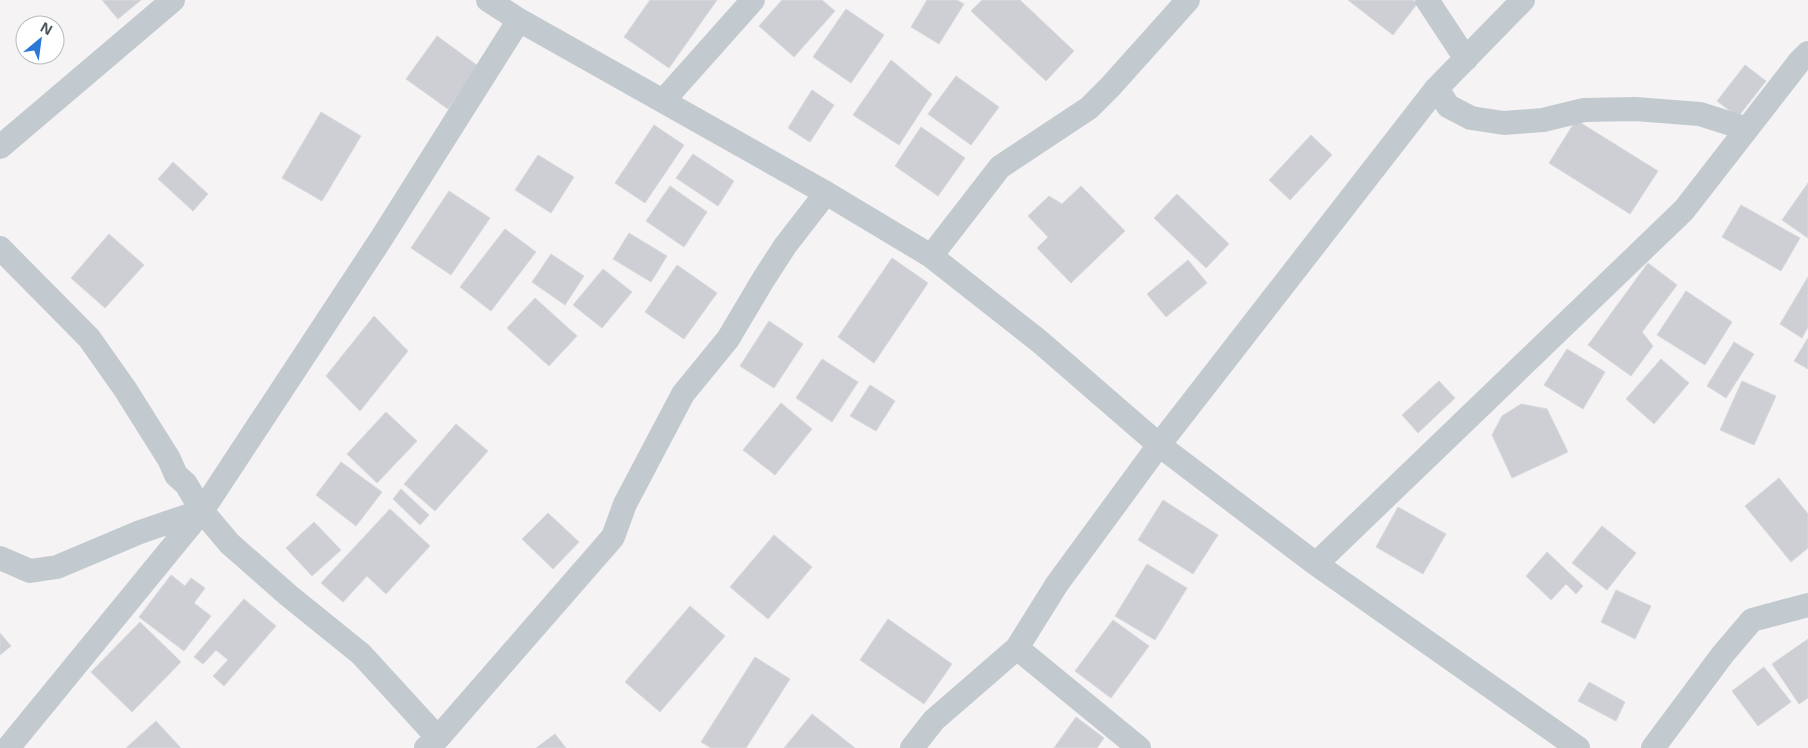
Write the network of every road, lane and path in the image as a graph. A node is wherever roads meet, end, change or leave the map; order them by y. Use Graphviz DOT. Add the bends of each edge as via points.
graph roads {
  1 [pos="173,0"];
  2 [pos="488,0"];
  3 [pos="753,0"];
  4 [pos="1188,0"];
  5 [pos="1427,0"];
  6 [pos="1523,0"];
  7 [pos="519,20"];
  8 [pos="1808,53"];
  9 [pos="1466,59"];
  10 [pos="1437,88"];
  11 [pos="663,101"];
  12 [pos="1747,129"];
  13 [pos="0,147"];
  14 [pos="826,193"];
  15 [pos="0,248"];
  16 [pos="931,256"];
  17 [pos="1159,445"];
  18 [pos="202,511"];
  19 [pos="0,558"];
  20 [pos="1316,564"];
  21 [pos="1808,605"];
  22 [pos="1017,648"];
  23 [pos="432,743"];
  24 [pos="8,748"];
  25 [pos="912,748"];
  26 [pos="1139,748"];
  27 [pos="1578,748"];
  28 [pos="1653,748"];
  1 -- 13 [label="street"];
  2 -- 7 [label="street"];
  3 -- 11 [label="street"];
  4 -- 16 [label="street" via="1089,108 1000,168"];
  5 -- 9 [label="street"];
  6 -- 9 [label="street"];
  7 -- 11 [label="street"];
  7 -- 18 [label="street" via="381,239"];
  8 -- 12 [label="street"];
  9 -- 10 [label="street"];
  10 -- 12 [label="street" via="1448,106 1471,118 1504,123 1543,120 1584,110 1635,110 1700,114"];
  10 -- 17 [label="street"];
  11 -- 14 [label="street"];
  12 -- 20 [label="street" via="1684,210"];
  14 -- 16 [label="street"];
  14 -- 23 [label="street" via="785,246 728,339 683,394 625,504 613,537"];
  15 -- 18 [label="street" via="88,338 125,389 176,475 186,484"];
  16 -- 17 [label="street" via="1039,341"];
  17 -- 20 [label="street"];
  17 -- 22 [label="street" via="1057,584"];
  18 -- 19 [label="street" via="140,532 57,567 30,571"];
  18 -- 23 [label="street" via="230,544 288,596 361,654"];
  18 -- 24 [label="street"];
  20 -- 27 [label="street"];
  21 -- 28 [label="street" via="1752,620"];
  22 -- 25 [label="street" via="934,720"];
  22 -- 26 [label="street"];
}
